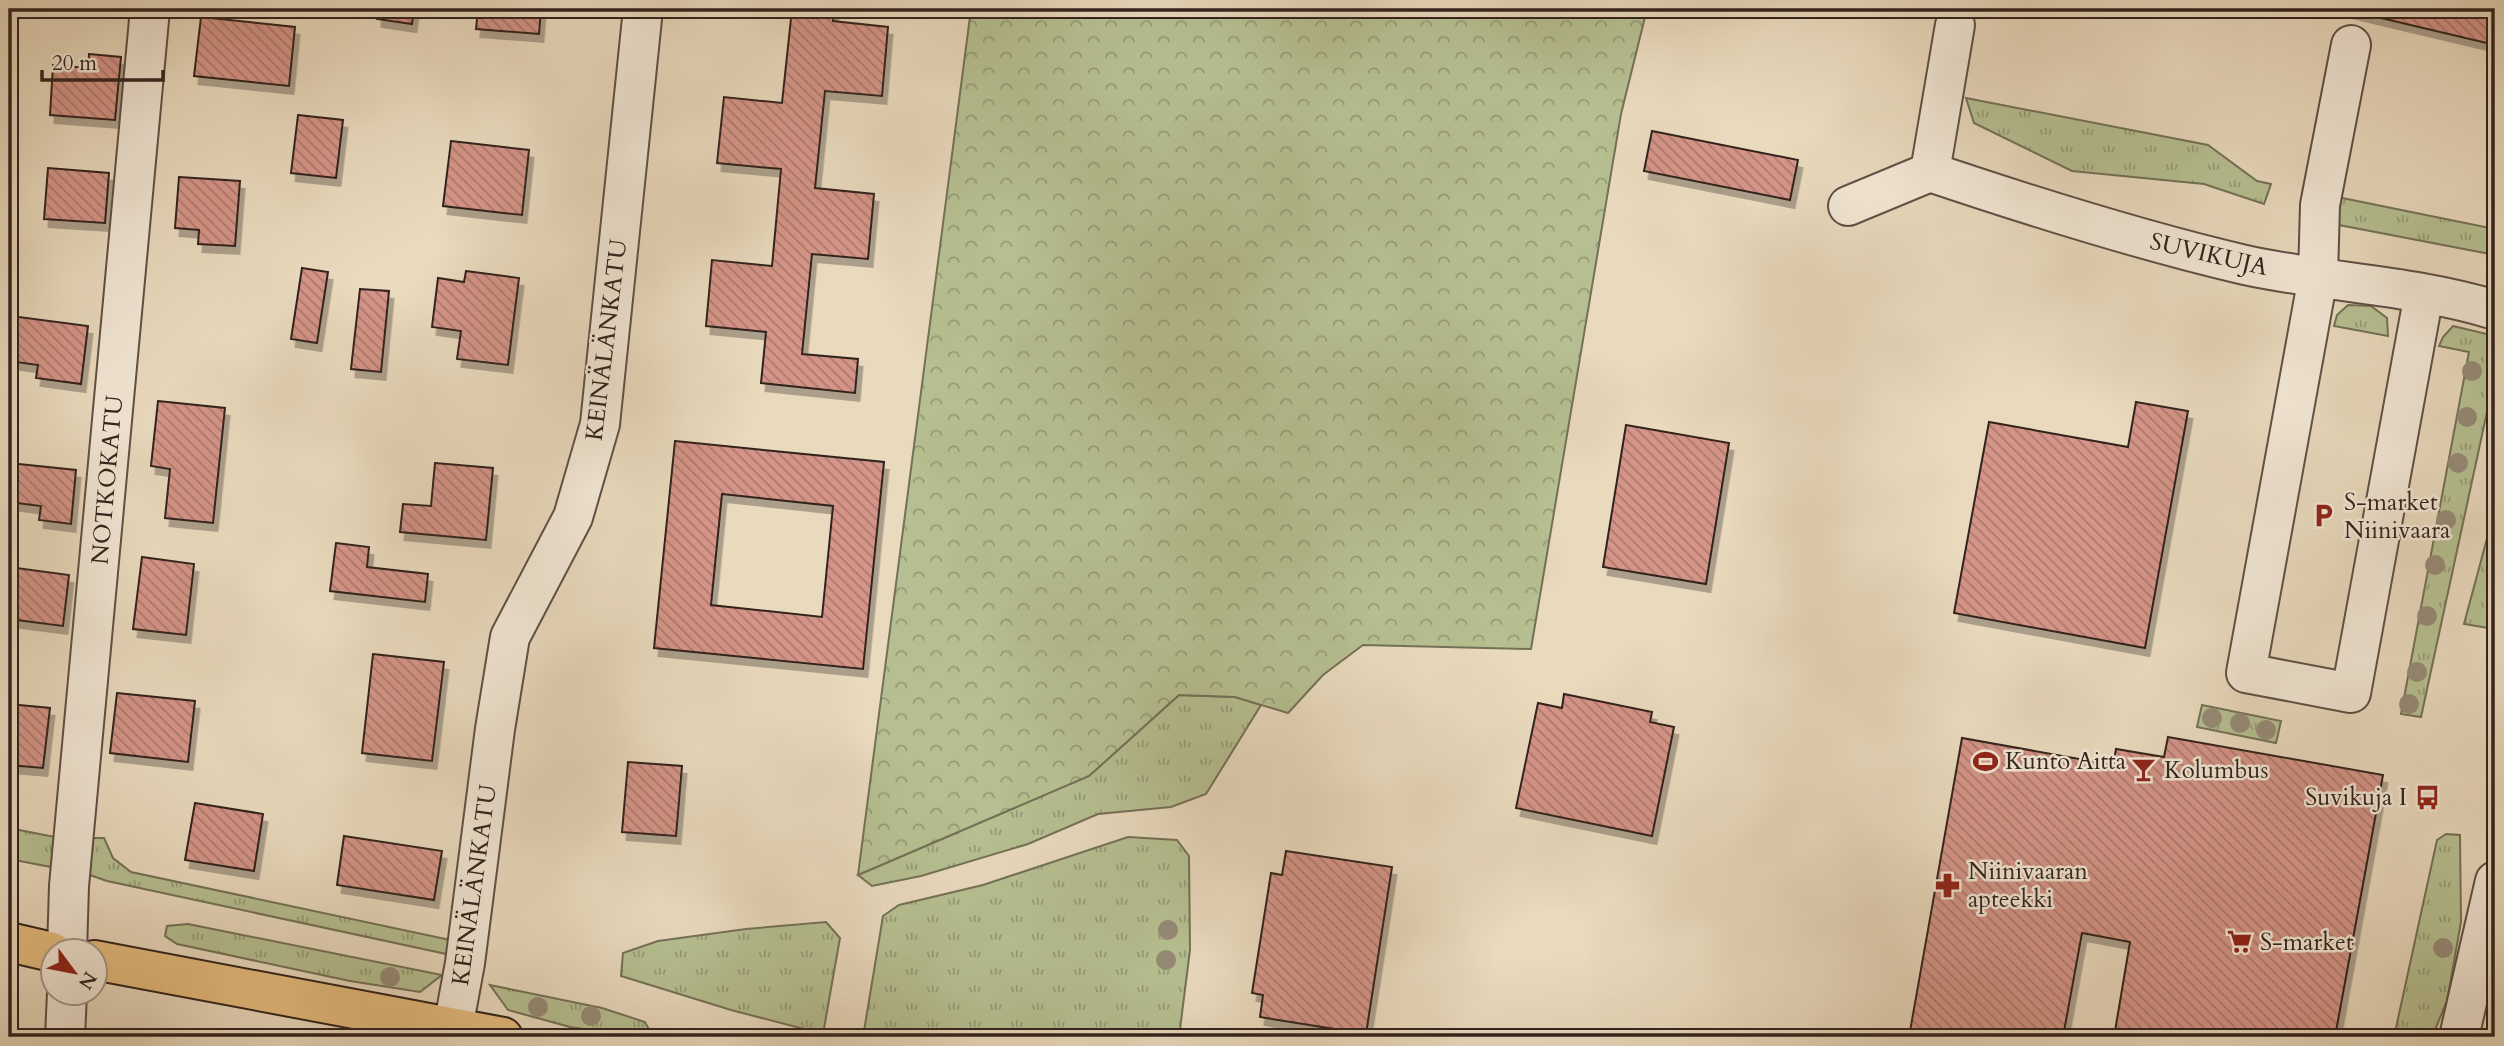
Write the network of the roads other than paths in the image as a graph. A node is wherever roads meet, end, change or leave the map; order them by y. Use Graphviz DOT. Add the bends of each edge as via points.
graph roads {
  1 [pos="150,9"];
  2 [pos="643,9"];
  3 [pos="1955,25"];
  4 [pos="2351,46"];
  5 [pos="1930,172"];
  6 [pos="1848,206"];
  7 [pos="2318,277"];
  8 [pos="2424,294"];
  9 [pos="2495,310"];
  10 [pos="2494,888"];
  11 [pos="67,937"];
  12 [pos="9,942"];
  13 [pos="38,949"];
  14 [pos="108,963"];
  15 [pos="66,1007"];
  16 [pos="453,1028"];
  17 [pos="65,1037"];
  18 [pos="503,1037"];
  19 [pos="2459,1037"];
  1 -- 11 [label="street, NOTKOKATU"];
  2 -- 16 [label="street, KEINÄLÄNKATU" via="600,424 573,517 510,637"];
  3 -- 5 [label="street"];
  4 -- 7 [label="street" via="2320,205"];
  5 -- 6 [label="street"];
  5 -- 7 [label="street, SUVIKUJA" via="2091,225 2247,265"];
  7 -- 8 [label="street, SUVIKUJA"];
  7 -- 8 [label="street" via="2246,673 2351,693"];
  8 -- 9 [label="street, SUVIKUJA"];
  10 -- 19 [label="street"];
  12 -- 13 [label="main road"];
  14 -- 16 [label="main road"];
  15 -- 17 [label="street"];
  16 -- 18 [label="main road"];
}
